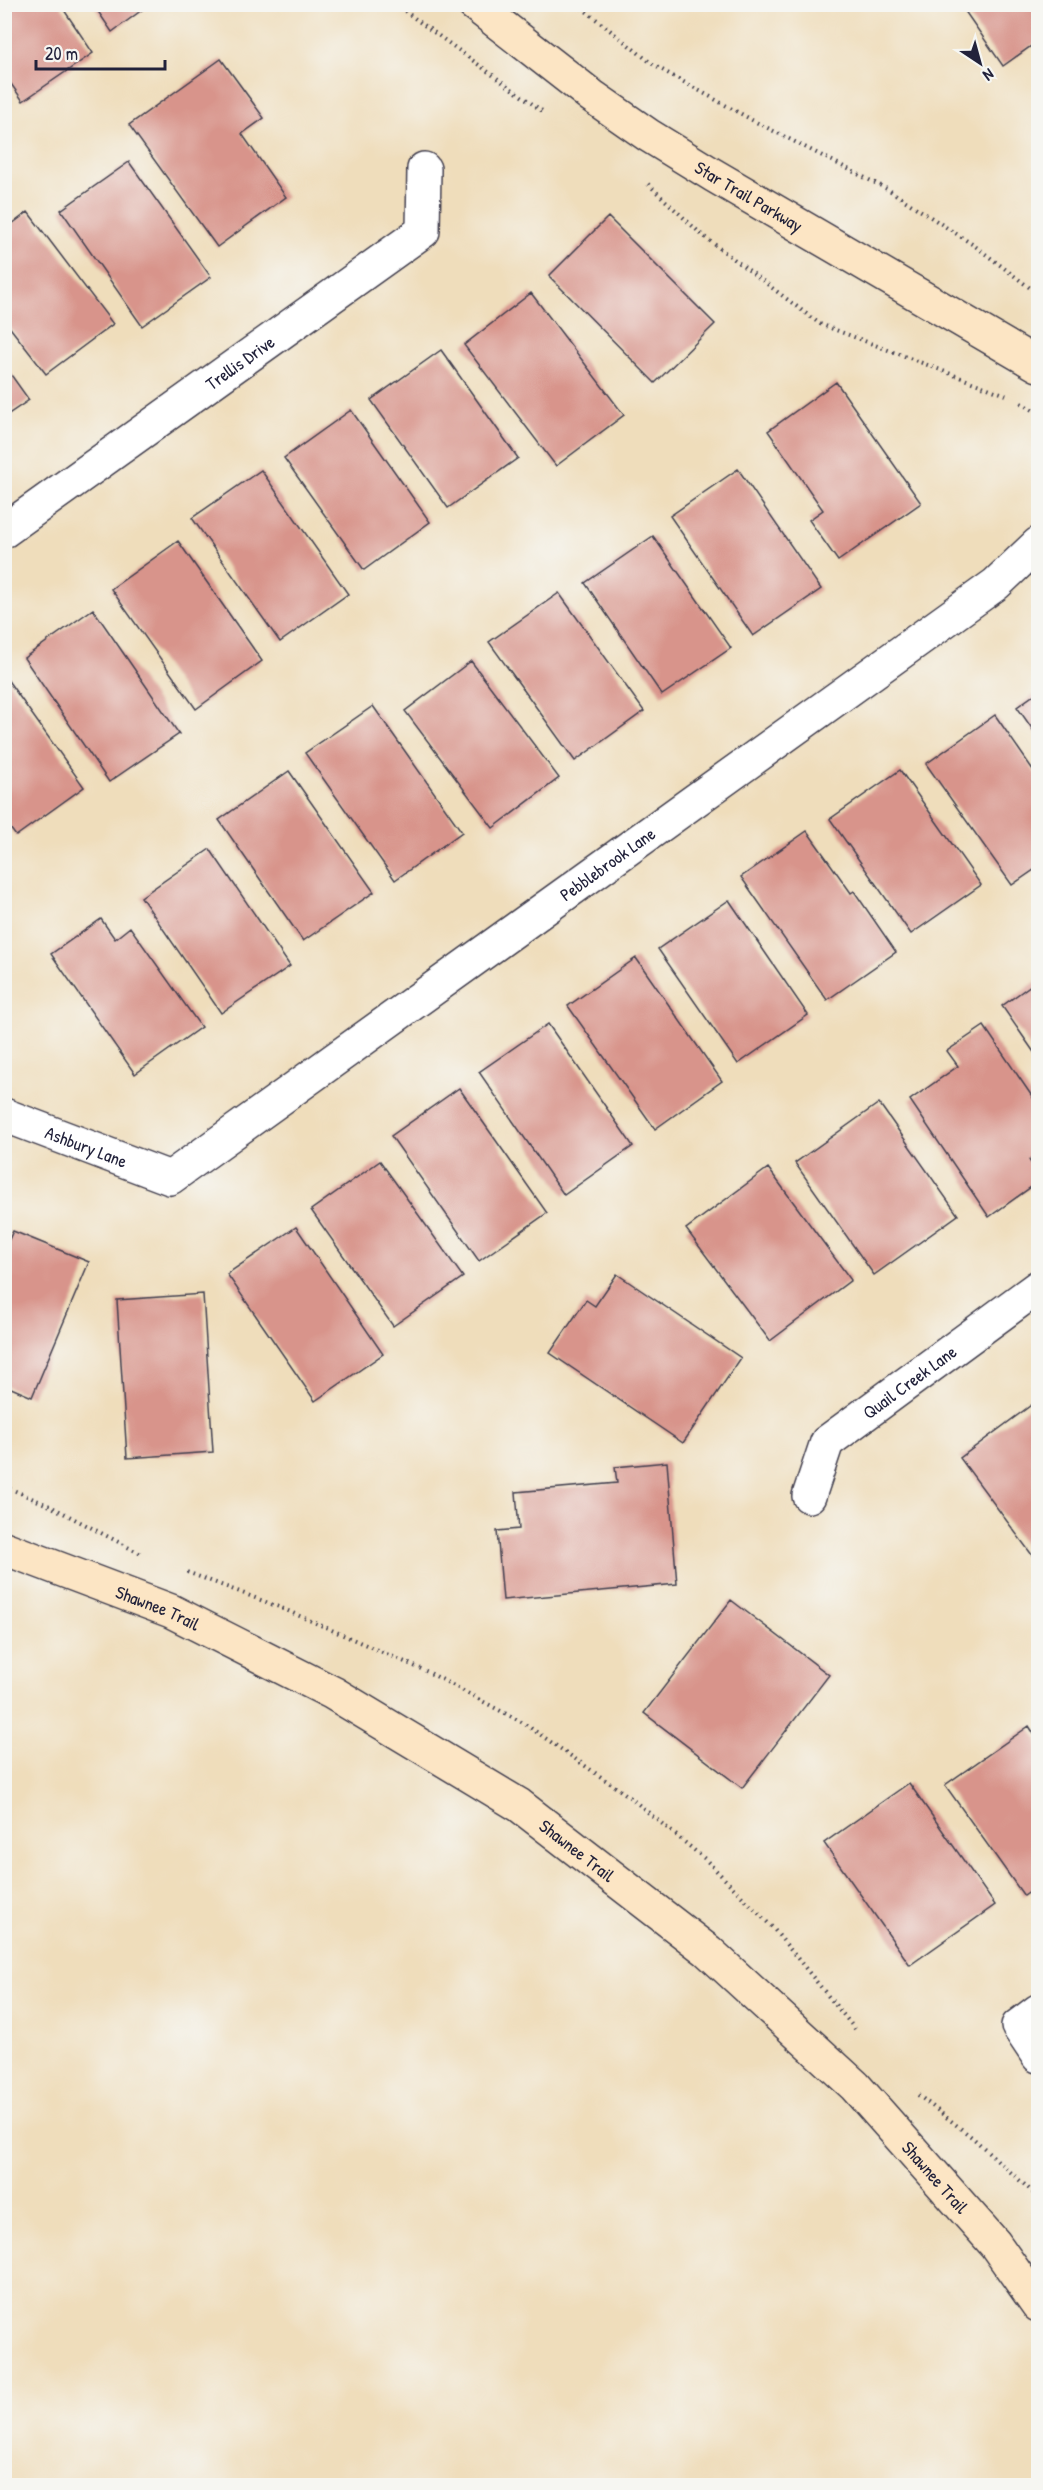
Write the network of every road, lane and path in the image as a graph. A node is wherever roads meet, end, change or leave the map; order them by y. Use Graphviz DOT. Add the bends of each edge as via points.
graph roads {
  1 [pos="395,4"];
  2 [pos="474,4"];
  3 [pos="577,4"];
  4 [pos="549,116"];
  5 [pos="424,169"];
  6 [pos="646,183"];
  7 [pos="1038,294"];
  8 [pos="1038,365"];
  9 [pos="1038,413"];
  10 [pos="4,531"];
  11 [pos="1038,544"];
  12 [pos="4,1115"];
  13 [pos="170,1178"];
  14 [pos="1038,1287"];
  15 [pos="809,1497"];
  16 [pos="4,1548"];
  17 [pos="1028,2018"];
  18 [pos="1038,2056"];
  19 [pos="1038,2305"];
  1 -- 4 [label="path"];
  2 -- 8 [label="street, Star Trail Parkway" via="648,135"];
  3 -- 7 [label="path" via="655,66 889,190 975,246"];
  5 -- 10 [label="street, Trellis Drive" via="423,231"];
  6 -- 9 [label="path" via="702,235 820,324 1011,397"];
  11 -- 13 [label="street, Pebblebrook Lane" via="996,584"];
  12 -- 13 [label="street, Ashbury Lane"];
  14 -- 15 [label="street, Quail Creek Lane" via="827,1442"];
  16 -- 19 [label="street, Shawnee Trail" via="171,1611 333,1693 519,1805 708,1951 855,2086 995,2244"];
  17 -- 18 [label="street"];
}
